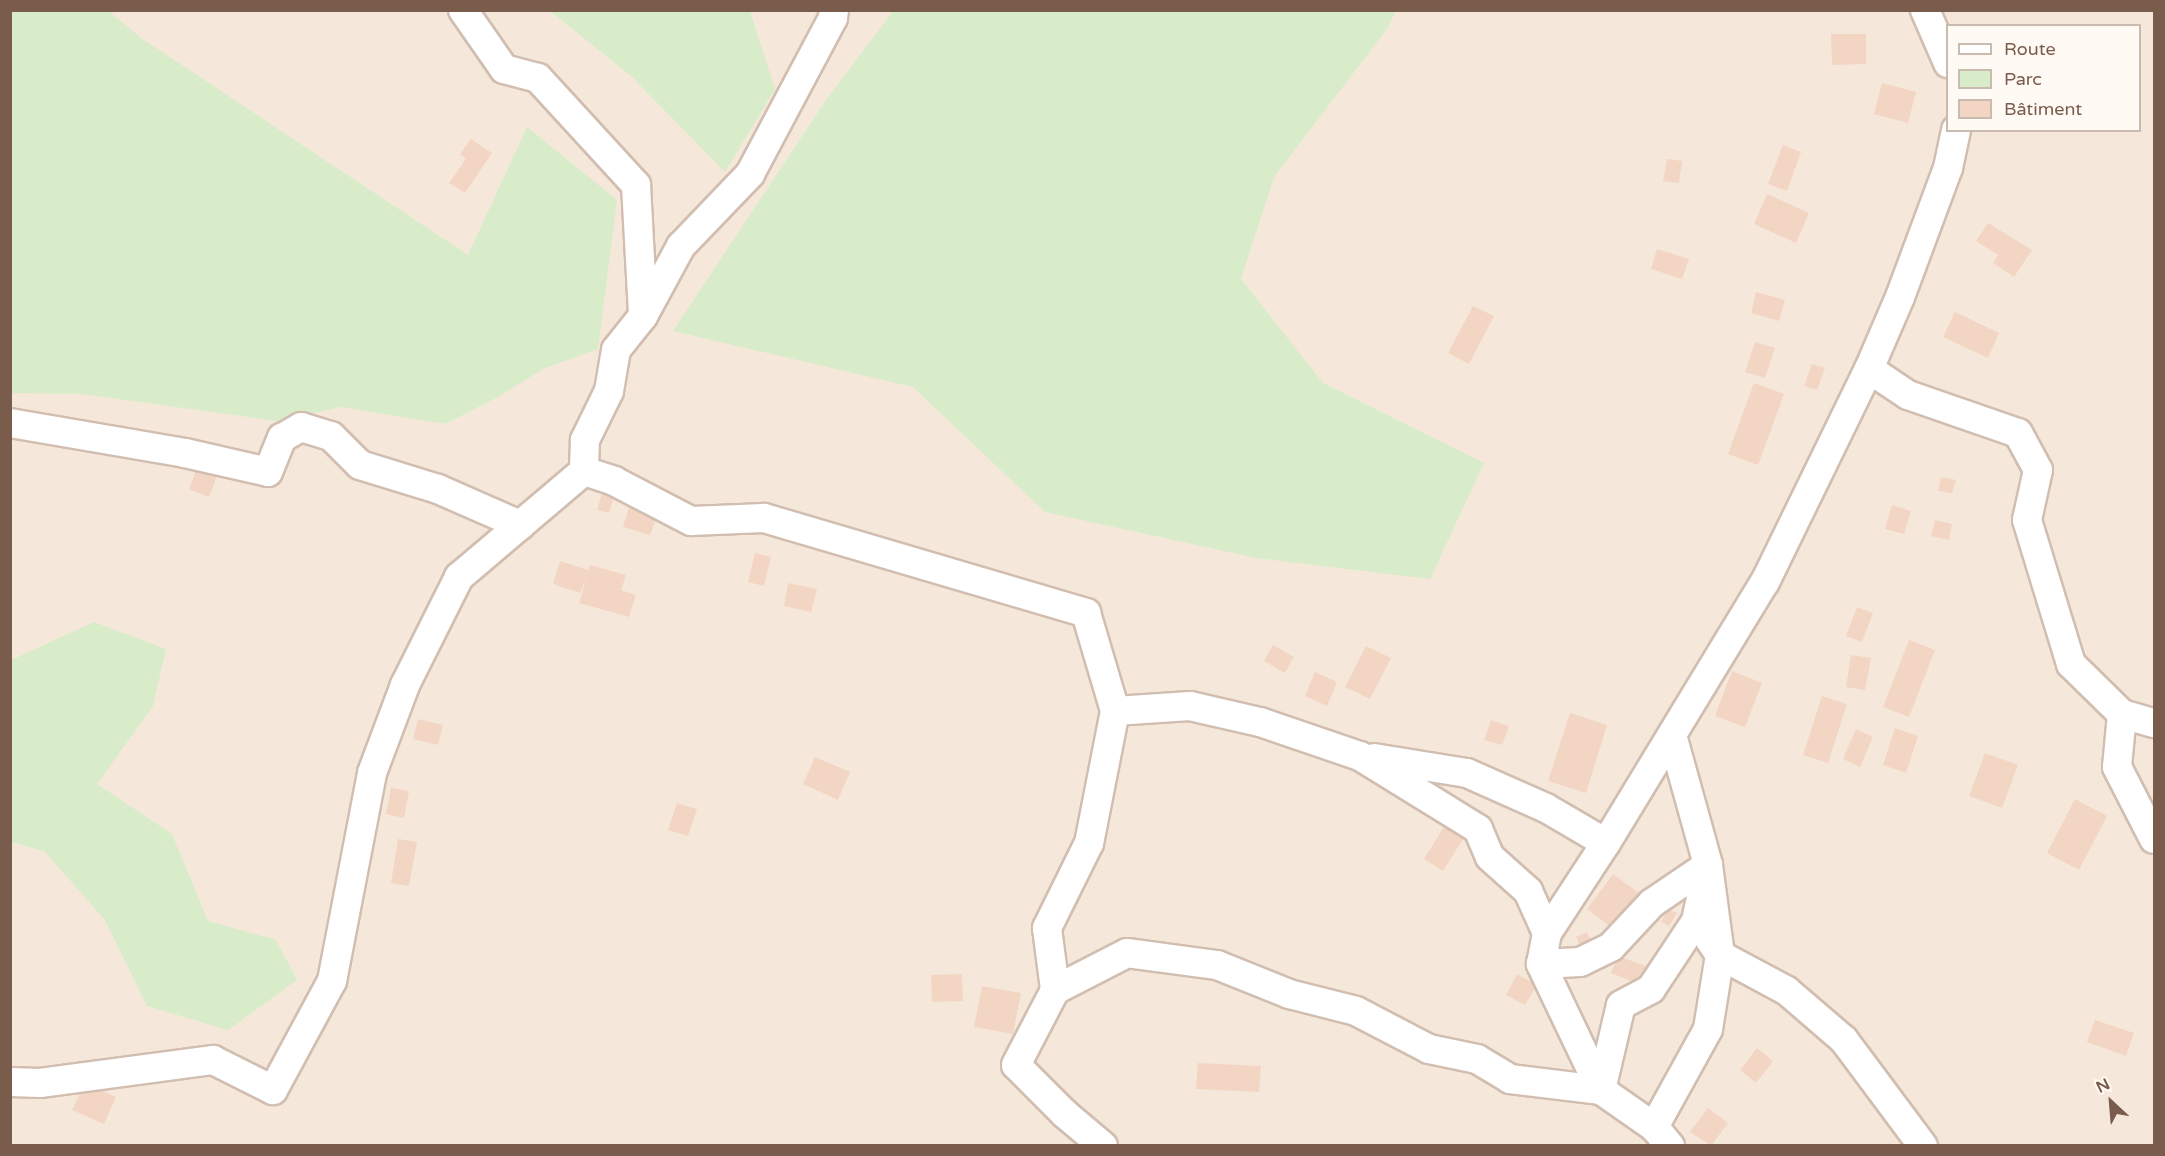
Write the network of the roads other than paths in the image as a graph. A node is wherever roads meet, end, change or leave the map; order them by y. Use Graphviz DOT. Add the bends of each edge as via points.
graph roads {
  1 [pos="463,10"];
  2 [pos="834,10"];
  3 [pos="1925,10"];
  4 [pos="1946,61"];
  5 [pos="1956,132"];
  6 [pos="643,316"];
  7 [pos="1869,369"];
  8 [pos="10,423"];
  9 [pos="584,471"];
  10 [pos="520,525"];
  11 [pos="1115,711"];
  12 [pos="2122,714"];
  13 [pos="2154,723"];
  14 [pos="1672,735"];
  15 [pos="1360,756"];
  16 [pos="2154,839"];
  17 [pos="1606,843"];
  18 [pos="1708,865"];
  19 [pos="1696,921"];
  20 [pos="1547,933"];
  21 [pos="1720,955"];
  22 [pos="1541,964"];
  23 [pos="1055,990"];
  24 [pos="10,1082"];
  25 [pos="1601,1090"];
  26 [pos="1662,1136"];
  27 [pos="1103,1146"];
  28 [pos="1923,1146"];
  1 -- 6 [label="street" via="504,69 538,78 636,185"];
  2 -- 6 [label="street" via="750,174 681,246"];
  3 -- 4 [label="street"];
  5 -- 7 [label="street" via="1948,168"];
  6 -- 9 [label="street" via="616,350 609,391 585,440"];
  7 -- 12 [label="street" via="1908,395 2018,433 2038,470 2027,520 2071,664"];
  7 -- 14 [label="street" via="1765,582"];
  8 -- 10 [label="street" via="185,453 268,472 282,438 301,427 331,436 360,465 438,489"];
  9 -- 10 [label="street"];
  9 -- 11 [label="street" via="614,481 691,521 764,518 1086,613"];
  10 -- 24 [label="street" via="459,577 405,685 372,774 332,981 273,1090 213,1060 39,1083"];
  11 -- 15 [label="street" via="1190,706 1260,722"];
  11 -- 23 [label="street" via="1089,843 1047,928"];
  12 -- 13 [label="street"];
  12 -- 16 [label="street" via="2117,767"];
  14 -- 17 [label="street"];
  14 -- 18 [label="street"];
  15 -- 17 [label="street" via="1467,773 1546,808"];
  15 -- 20 [label="street" via="1479,828 1490,857 1528,891"];
  17 -- 20 [label="street"];
  18 -- 19 [label="street"];
  18 -- 21 [label="street"];
  18 -- 22 [label="street" via="1652,903 1611,946 1580,962"];
  19 -- 21 [label="street"];
  19 -- 25 [label="street" via="1651,988 1621,1005"];
  20 -- 22 [label="street"];
  21 -- 26 [label="street" via="1708,1029"];
  21 -- 28 [label="street" via="1787,992 1844,1040"];
  22 -- 25 [label="street"];
  23 -- 25 [label="street" via="1127,953 1217,965 1289,994 1356,1011 1429,1049 1477,1059 1510,1079"];
  23 -- 27 [label="street" via="1016,1065"];
  25 -- 26 [label="street"];
}
